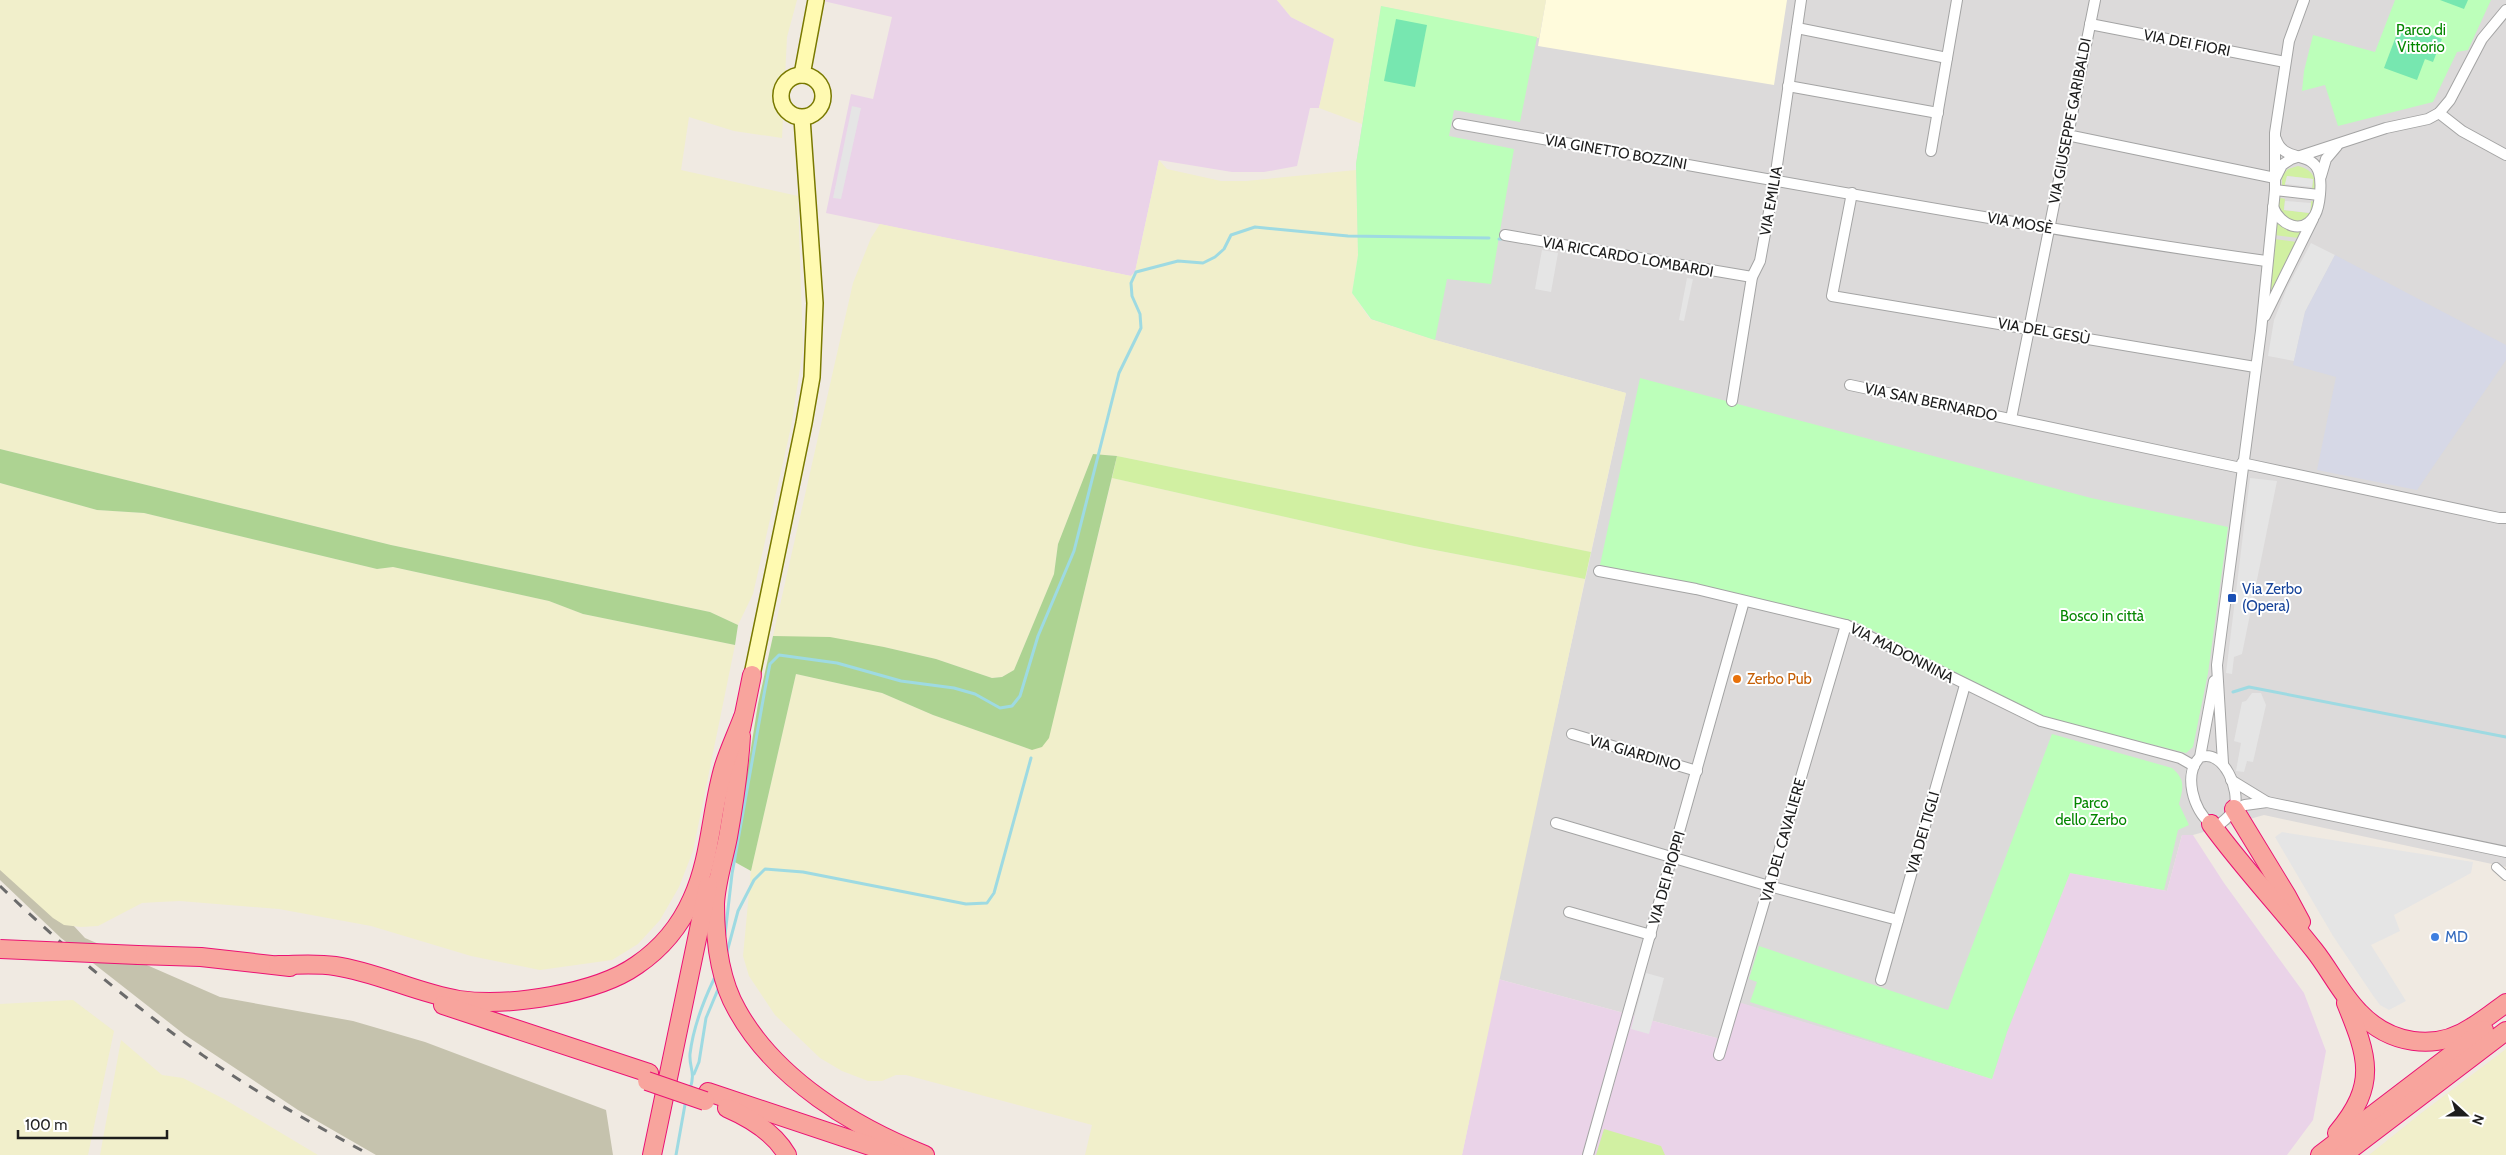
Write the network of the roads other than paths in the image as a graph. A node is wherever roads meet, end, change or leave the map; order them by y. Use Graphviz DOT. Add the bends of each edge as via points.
graph roads {
  1 [pos="816,0"];
  2 [pos="1801,0"];
  3 [pos="1957,0"];
  4 [pos="2095,0"];
  5 [pos="2304,0"];
  6 [pos="2506,10"];
  7 [pos="2090,24"];
  8 [pos="1797,28"];
  9 [pos="1947,58"];
  10 [pos="2285,62"];
  11 [pos="802,75"];
  12 [pos="1788,86"];
  13 [pos="1938,113"];
  14 [pos="2439,113"];
  15 [pos="802,118"];
  16 [pos="1458,124"];
  17 [pos="2275,133"];
  18 [pos="2067,135"];
  19 [pos="2341,142"];
  20 [pos="1931,152"];
  21 [pos="2506,155"];
  22 [pos="2299,157"];
  23 [pos="2275,178"];
  24 [pos="1775,179"];
  25 [pos="2320,180"];
  26 [pos="2275,190"];
  27 [pos="1852,193"];
  28 [pos="2319,196"];
  29 [pos="2274,207"];
  30 [pos="2313,218"];
  31 [pos="2049,229"];
  32 [pos="1505,236"];
  33 [pos="2266,261"];
  34 [pos="1752,277"];
  35 [pos="2029,328"];
  36 [pos="2260,331"];
  37 [pos="2255,367"];
  38 [pos="1850,385"];
  39 [pos="1732,401"];
  40 [pos="2011,419"];
  41 [pos="2242,465"];
  42 [pos="2506,518"];
  43 [pos="1599,571"];
  44 [pos="1744,601"];
  45 [pos="1846,624"];
  46 [pos="2217,665"];
  47 [pos="752,675"];
  48 [pos="1965,685"];
  49 [pos="743,717"];
  50 [pos="1572,734"];
  51 [pos="2197,762"];
  52 [pos="2223,763"];
  53 [pos="1697,771"];
  54 [pos="2231,780"];
  55 [pos="2266,802"];
  56 [pos="2234,809"];
  57 [pos="1556,823"];
  58 [pos="2211,824"];
  59 [pos="2506,852"];
  60 [pos="1674,856"];
  61 [pos="2496,867"];
  62 [pos="2506,876"];
  63 [pos="1769,886"];
  64 [pos="1569,912"];
  65 [pos="1898,920"];
  66 [pos="1651,935"];
  67 [pos="0,949"];
  68 [pos="2316,952"];
  69 [pos="278,965"];
  70 [pos="1881,980"];
  71 [pos="2339,986"];
  72 [pos="2506,1003"];
  73 [pos="2506,1013"];
  74 [pos="2506,1031"];
  75 [pos="1719,1055"];
  76 [pos="706,1096"];
  77 [pos="652,1155"];
  78 [pos="787,1155"];
  79 [pos="897,1155"];
  80 [pos="925,1155"];
  81 [pos="1588,1155"];
  82 [pos="2309,1155"];
  83 [pos="2320,1155"];
  84 [pos="2343,1155"];
  1 -- 11 [label="main road"];
  2 -- 8 [label="street, VIA EMILIA"];
  3 -- 9 [label="street"];
  4 -- 7 [label="street, VIA GIUSEPPE GARIBALDI"];
  5 -- 10 [label="street"];
  6 -- 14 [label="street" via="2482,39 2450,100"];
  7 -- 10 [label="street, VIA DEI FIORI"];
  7 -- 18 [label="street, VIA GIUSEPPE GARIBALDI"];
  8 -- 9 [label="street"];
  8 -- 12 [label="street, VIA EMILIA"];
  9 -- 13 [label="street"];
  10 -- 17 [label="street"];
  11 -- 15 [label="main road" via="815,79 823,98 814,114"];
  11 -- 15 [label="main road" via="784,84 780,96 790,114"];
  12 -- 13 [label="street"];
  12 -- 24 [label="street, VIA EMILIA"];
  13 -- 20 [label="street"];
  14 -- 19 [label="street" via="2428,119"];
  14 -- 21 [label="street" via="2462,131"];
  15 -- 47 [label="main road" via="816,303 812,377"];
  16 -- 24 [label="street, VIA GINETTO BOZZINI"];
  17 -- 22 [label="street" via="2284,152"];
  17 -- 23 [label="street"];
  18 -- 23 [label="street"];
  18 -- 31 [label="street, VIA GIUSEPPE GARIBALDI"];
  19 -- 22 [label="street"];
  19 -- 25 [label="street" via="2328,155"];
  22 -- 23 [label="street" via="2286,161"];
  22 -- 25 [label="street" via="2315,164"];
  23 -- 26 [label="street"];
  24 -- 27 [label="street, VIA MOSÈ"];
  24 -- 34 [label="street, VIA EMILIA" via="1760,261"];
  25 -- 28 [label="street"];
  26 -- 28 [label="street"];
  26 -- 29 [label="street"];
  27 -- 31 [label="street, VIA MOSÈ"];
  27 -- 35 [label="street, VIA DEL GESÙ" via="1832,296"];
  28 -- 30 [label="street"];
  29 -- 30 [label="street" via="2279,219 2291,226 2305,224"];
  29 -- 33 [label="street"];
  30 -- 36 [label="street"];
  31 -- 33 [label="street, VIA MOSÈ"];
  31 -- 35 [label="street, VIA GIUSEPPE GARIBALDI"];
  32 -- 34 [label="street, VIA RICCARDO LOMBARDI"];
  33 -- 36 [label="street"];
  34 -- 39 [label="street, VIA EMILIA"];
  35 -- 37 [label="street, VIA DEL GESÙ"];
  35 -- 40 [label="street, VIA GIUSEPPE GARIBALDI"];
  36 -- 37 [label="street"];
  37 -- 41 [label="street"];
  38 -- 40 [label="street, VIA SAN BERNARDO"];
  40 -- 41 [label="street, VIA SAN BERNARDO"];
  41 -- 42 [label="street, VIA SAN BERNARDO"];
  41 -- 46 [label="street"];
  43 -- 44 [label="street, VIA MADONNINA"];
  44 -- 45 [label="street, VIA MADONNINA"];
  44 -- 53 [label="street, VIA DEI PIOPPI"];
  45 -- 48 [label="street, VIA MADONNINA"];
  45 -- 63 [label="street, VIA DEL CAVALIERE"];
  46 -- 51 [label="street"];
  46 -- 52 [label="street"];
  47 -- 49 [label="highway"];
  48 -- 51 [label="street, VIA MADONNINA" via="2041,721"];
  48 -- 65 [label="street, VIA DEI TIGLI"];
  49 -- 69 [label="highway" via="724,766 693,897 671,935 654,952 622,974 557,994 485,1002 451,998 334,966"];
  49 -- 77 [label="highway"];
  49 -- 80 [label="highway" via="737,790 715,902 720,962 736,1008 767,1053 806,1087 836,1109"];
  50 -- 53 [label="street, VIA GIARDINO"];
  51 -- 52 [label="street" via="2210,756"];
  51 -- 58 [label="street" via="2192,780 2193,793"];
  52 -- 54 [label="street"];
  53 -- 60 [label="street, VIA DEI PIOPPI"];
  54 -- 55 [label="street"];
  54 -- 56 [label="street"];
  55 -- 56 [label="street"];
  55 -- 59 [label="street"];
  56 -- 58 [label="street" via="2223,822"];
  56 -- 68 [label="highway" via="2287,896"];
  57 -- 60 [label="street"];
  58 -- 68 [label="highway"];
  60 -- 63 [label="street"];
  60 -- 66 [label="street, VIA DEI PIOPPI"];
  61 -- 62 [label="street"];
  63 -- 65 [label="street"];
  63 -- 75 [label="street, VIA DEL CAVALIERE"];
  64 -- 66 [label="street"];
  65 -- 70 [label="street, VIA DEI TIGLI"];
  66 -- 81 [label="street, VIA DEI PIOPPI"];
  67 -- 69 [label="highway, bridge" via="201,957"];
  68 -- 71 [label="highway"];
  69 -- 76 [label="highway" via="319,971 400,991 612,1060 648,1077"];
  71 -- 72 [label="highway" via="2377,1029 2425,1043 2444,1040 2471,1028"];
  71 -- 82 [label="highway" via="2363,1045 2365,1077 2354,1113 2336,1135"];
  73 -- 83 [label="highway"];
  74 -- 84 [label="highway"];
  76 -- 78 [label="highway" via="758,1124"];
  76 -- 79 [label="highway"];
}
